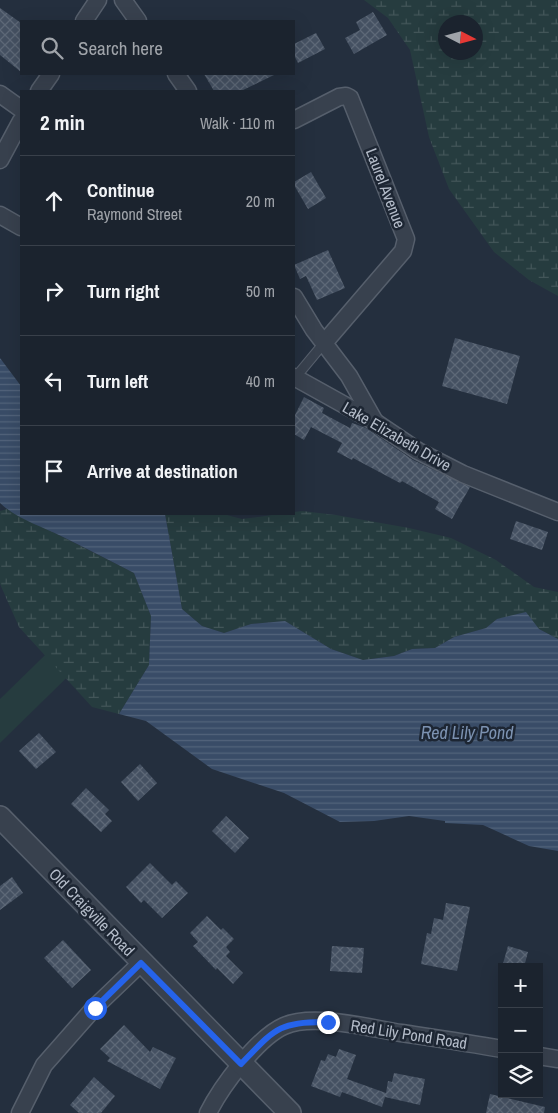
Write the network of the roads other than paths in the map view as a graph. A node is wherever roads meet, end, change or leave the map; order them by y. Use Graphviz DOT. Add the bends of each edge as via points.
graph roads {
  1 [pos="98,0"];
  2 [pos="123,0"];
  3 [pos="85,20"];
  4 [pos="137,20"];
  5 [pos="49,75"];
  6 [pos="177,75"];
  7 [pos="40,90"];
  8 [pos="187,90"];
  9 [pos="0,94"];
  10 [pos="20,108"];
  11 [pos="295,119"];
  12 [pos="20,123"];
  13 [pos="0,160"];
  14 [pos="0,215"];
  15 [pos="20,226"];
  16 [pos="295,299"];
  17 [pos="295,316"];
  18 [pos="319,337"];
  19 [pos="295,378"];
  20 [pos="375,422"];
  21 [pos="558,512"];
  22 [pos="0,817"];
  23 [pos="141,963"];
  24 [pos="498,1048"];
  25 [pos="543,1057"];
  26 [pos="558,1059"];
  27 [pos="241,1064"];
  28 [pos="20,1113"];
  29 [pos="208,1113"];
  30 [pos="290,1113"];
  1 -- 3 [label="street"];
  2 -- 4 [label="street"];
  5 -- 7 [label="street"];
  6 -- 8 [label="street"];
  9 -- 10 [label="street"];
  11 -- 18 [label="street, Laurel Avenue" via="339,97 350,98 406,239 403,251"];
  12 -- 13 [label="street"];
  14 -- 15 [label="street"];
  16 -- 18 [label="street"];
  17 -- 18 [label="street"];
  18 -- 19 [label="lane"];
  18 -- 20 [label="street" via="349,376"];
  19 -- 20 [label="street, Lake Elizabeth Drive"];
  20 -- 21 [label="street, Lake Elizabeth Drive" via="418,452"];
  22 -- 23 [label="street, Old Craigville Road"];
  23 -- 27 [label="street, Old Craigville Road"];
  23 -- 28 [label="street" via="44,1065"];
  24 -- 27 [label="street, Red Lily Pond Road" via="343,1023 305,1022 275,1030"];
  25 -- 26 [label="street"];
  27 -- 29 [label="street, Red Lily Pond Road" via="217,1095"];
  27 -- 30 [label="street, Old Craigville Road"];
}
